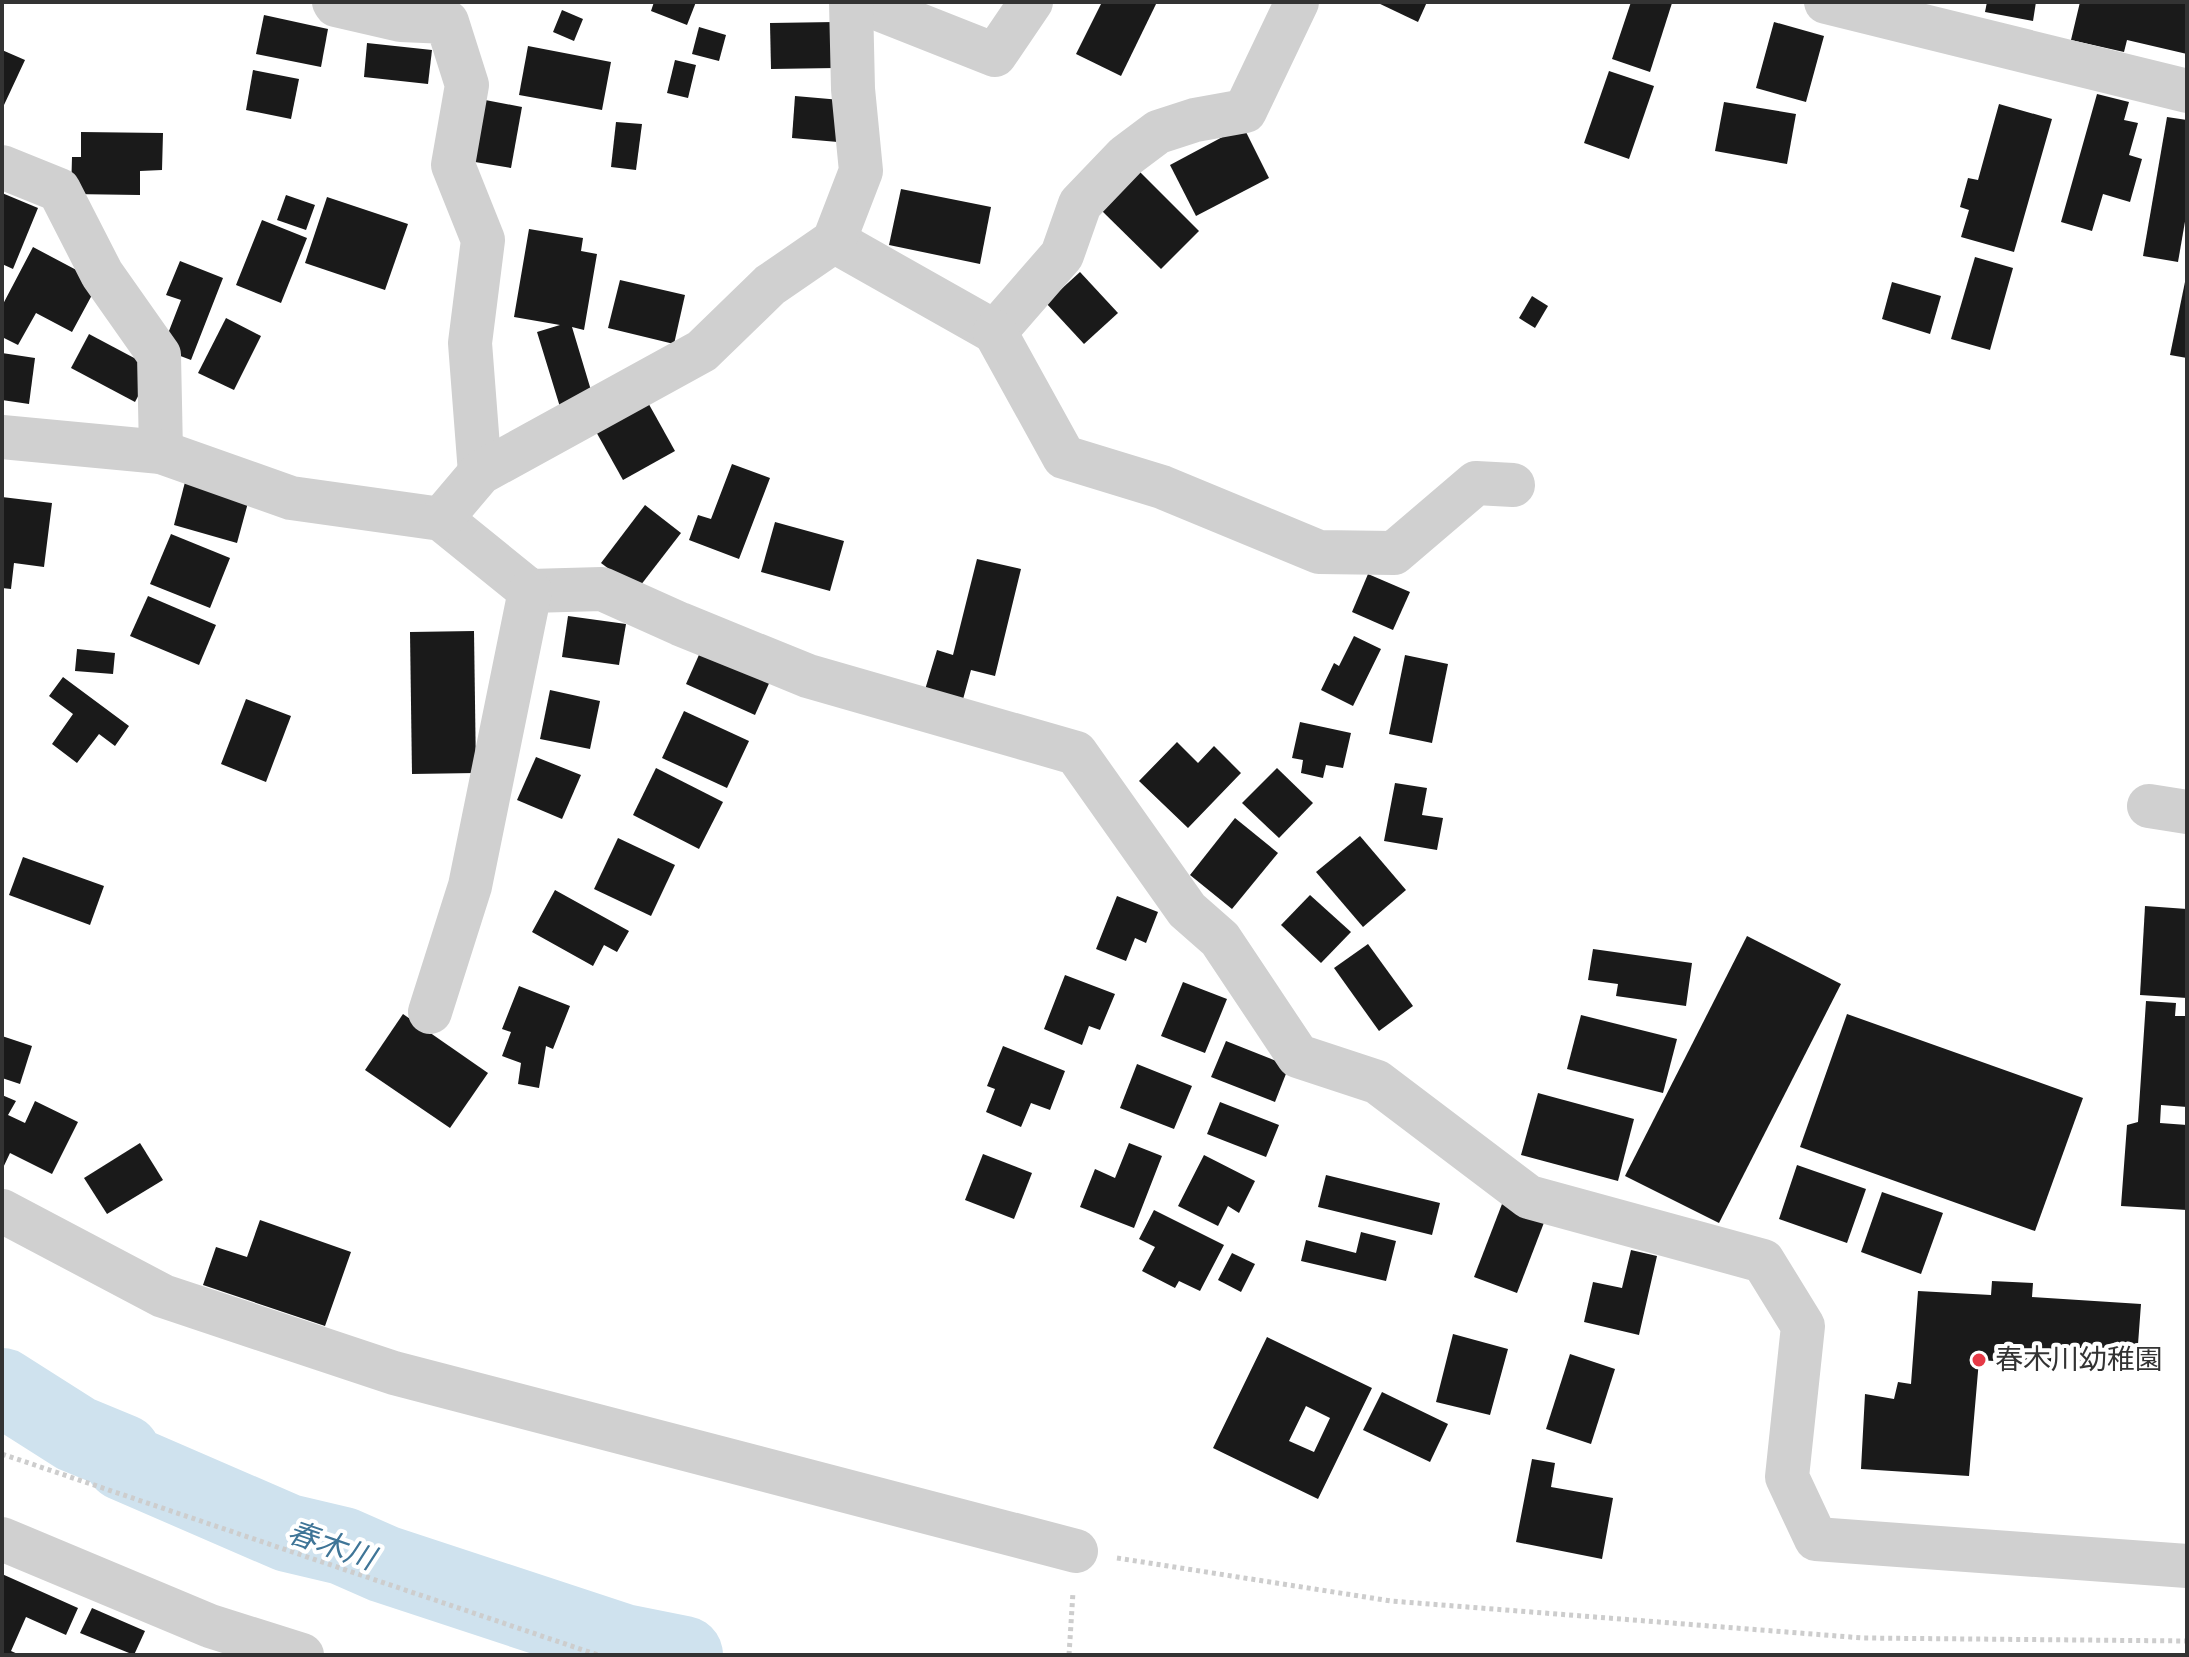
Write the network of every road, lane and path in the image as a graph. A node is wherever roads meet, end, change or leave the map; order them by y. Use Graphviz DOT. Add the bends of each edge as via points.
graph roads {
  1 [pos="334,2"];
  2 [pos="851,2"];
  3 [pos="861,2"];
  4 [pos="1031,2"];
  5 [pos="1297,2"];
  6 [pos="1826,2"];
  7 [pos="456,12"];
  8 [pos="2187,91"];
  9 [pos="2,167"];
  10 [pos="834,241"];
  11 [pos="995,332"];
  12 [pos="2,437"];
  13 [pos="161,452"];
  14 [pos="480,473"];
  15 [pos="1513,485"];
  16 [pos="441,519"];
  17 [pos="530,591"];
  18 [pos="430,1012"];
  19 [pos="2,1211"];
  20 [pos="2,1454"];
  21 [pos="2,1539"];
  22 [pos="1076,1551"];
  23 [pos="2187,1566"];
  24 [pos="208,1640"];
  25 [pos="2187,1641"];
  26 [pos="302,1655"];
  27 [pos="598,1655"];
  28 [pos="1069,1655"];
  1 -- 7 [label="street" via="401,20"];
  2 -- 10 [label="street" via="861,171"];
  3 -- 4 [label="street" via="995,55"];
  5 -- 11 [label="street" via="1245,111 1158,132 1126,156 1080,204 1062,255"];
  6 -- 8 [label="street"];
  7 -- 14 [label="street" via="467,85 453,165 483,240 470,343"];
  9 -- 13 [label="street" via="59,190 102,274 159,355"];
  10 -- 11 [label="street"];
  10 -- 14 [label="street" via="770,285 702,351"];
  11 -- 15 [label="street" via="1064,457 1162,487 1319,552 1394,553 1476,483"];
  12 -- 13 [label="street"];
  13 -- 16 [label="street" via="291,498"];
  14 -- 16 [label="street"];
  16 -- 17 [label="street"];
  17 -- 18 [label="street" via="470,886"];
  17 -- 23 [label="street" via="602,589 808,676 1076,753 1187,910 1220,939 1298,1056 1377,1082 1529,1197 1763,1261 1803,1326 1787,1477 1816,1539"];
  19 -- 22 [label="street" via="163,1296 394,1373"];
  20 -- 27 [label="path"];
  21 -- 24 [label="street"];
  22 -- 25 [label="path" via="1391,1601 1863,1638"];
  22 -- 28 [label="path"];
  24 -- 26 [label="street"];
}
